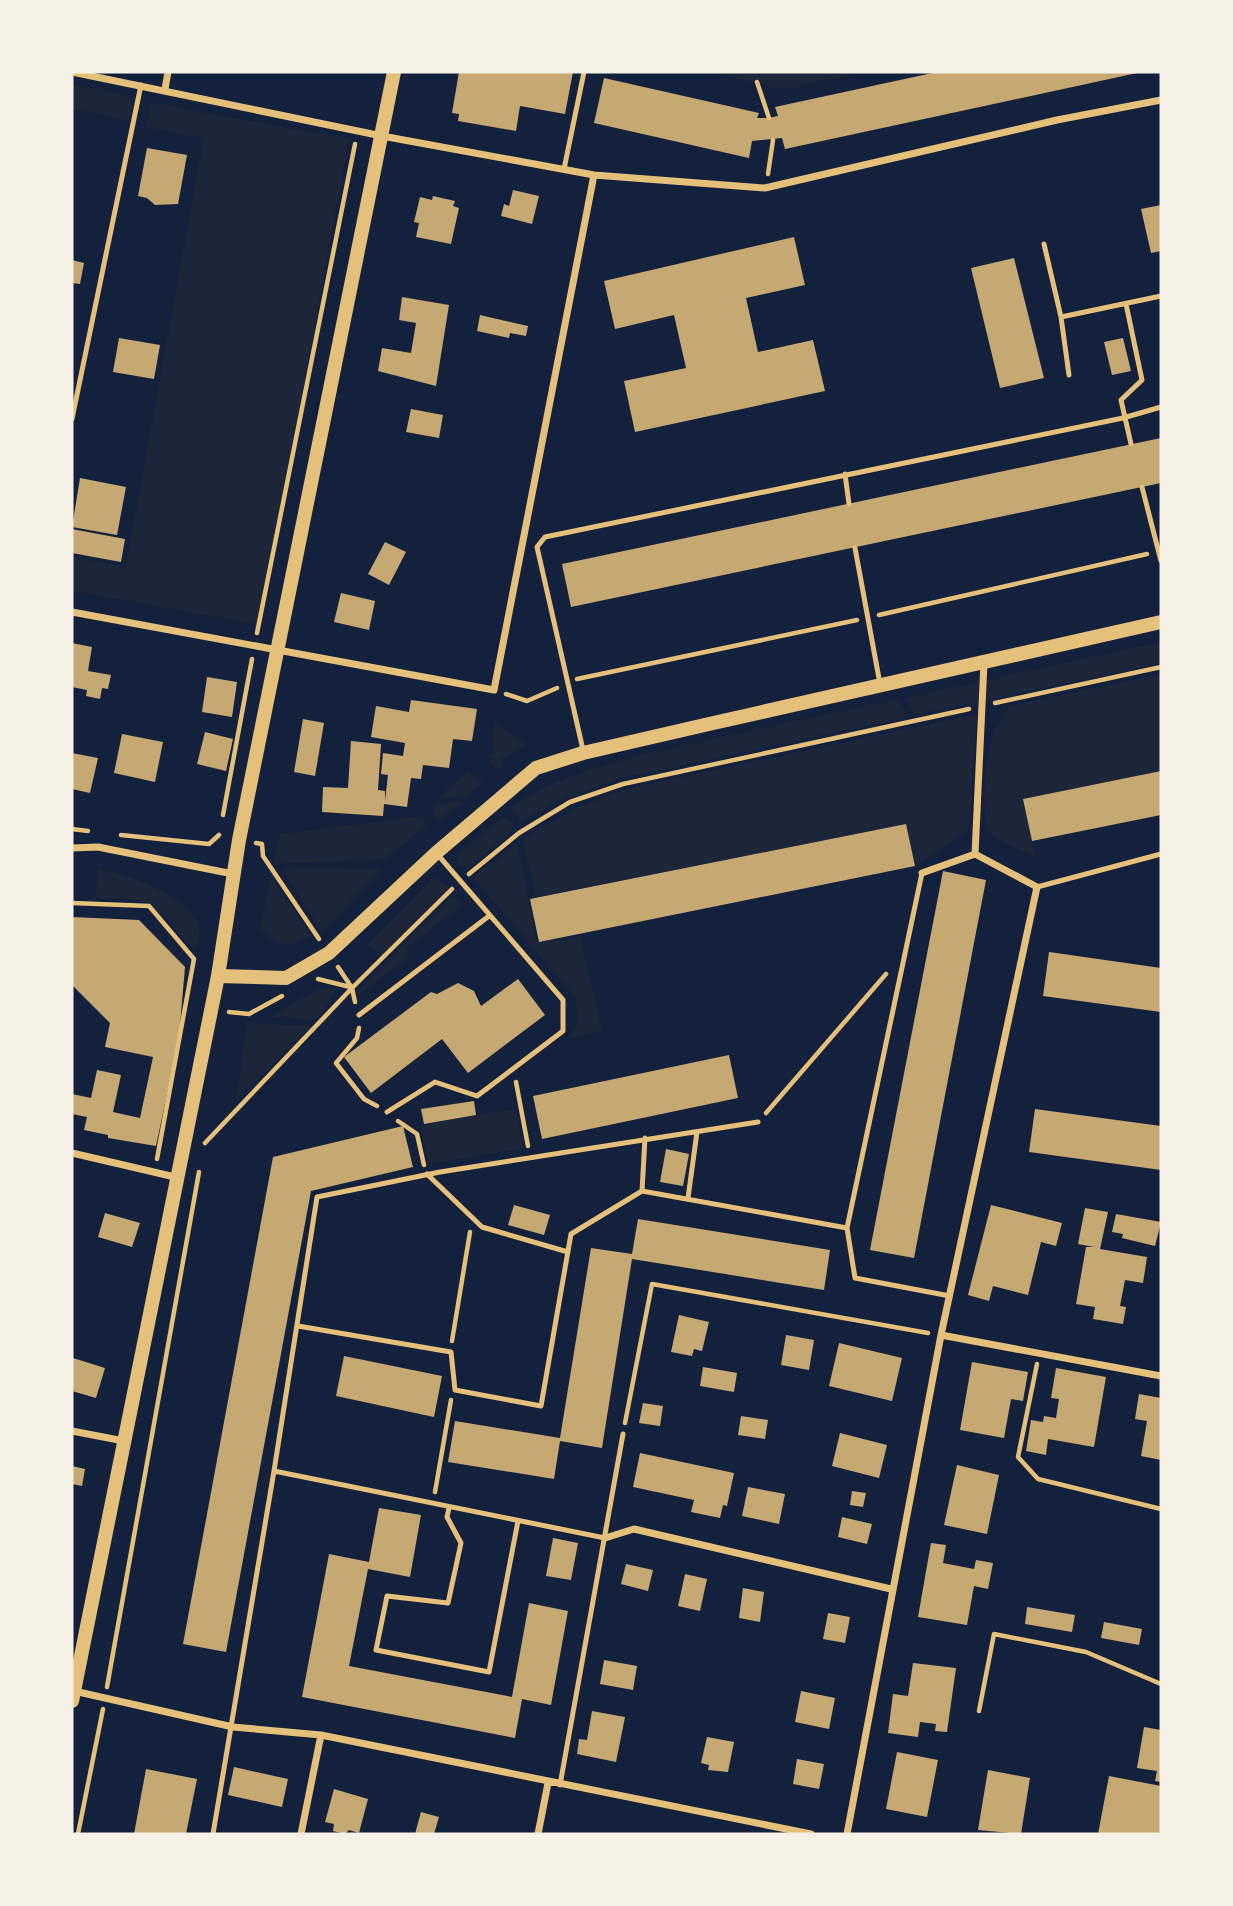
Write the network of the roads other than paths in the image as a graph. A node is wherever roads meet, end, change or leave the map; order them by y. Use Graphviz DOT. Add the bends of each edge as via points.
graph roads {
  1 [pos="72,72"];
  2 [pos="168,72"];
  3 [pos="394,72"];
  4 [pos="584,72"];
  5 [pos="141,85"];
  6 [pos="165,89"];
  7 [pos="1161,100"];
  8 [pos="382,136"];
  9 [pos="564,169"];
  10 [pos="594,175"];
  11 [pos="1044,244"];
  12 [pos="1161,296"];
  13 [pos="1126,304"];
  14 [pos="1060,317"];
  15 [pos="1069,375"];
  16 [pos="1161,407"];
  17 [pos="1123,418"];
  18 [pos="72,419"];
  19 [pos="1131,444"];
  20 [pos="845,474"];
  21 [pos="1142,487"];
  22 [pos="849,504"];
  23 [pos="855,548"];
  24 [pos="1161,561"];
  25 [pos="72,612"];
  26 [pos="1161,622"];
  27 [pos="279,652"];
  28 [pos="984,663"];
  29 [pos="880,688"];
  30 [pos="583,753"];
  31 [pos="72,848"];
  32 [pos="436,853"];
  33 [pos="975,854"];
  34 [pos="1161,854"];
  35 [pos="922,873"];
  36 [pos="233,874"];
  37 [pos="1037,887"];
  38 [pos="489,916"];
  39 [pos="218,976"];
  40 [pos="359,1015"];
  41 [pos="387,1112"];
  42 [pos="758,1122"];
  43 [pos="697,1132"];
  44 [pos="645,1138"];
  45 [pos="72,1153"];
  46 [pos="427,1174"];
  47 [pos="175,1177"];
  48 [pos="642,1191"];
  49 [pos="688,1198"];
  50 [pos="847,1228"];
  51 [pos="568,1252"];
  52 [pos="950,1296"];
  53 [pos="298,1326"];
  54 [pos="941,1335"];
  55 [pos="1161,1376"];
  56 [pos="72,1431"];
  57 [pos="623,1434"];
  58 [pos="124,1441"];
  59 [pos="275,1471"];
  60 [pos="449,1508"];
  61 [pos="518,1521"];
  62 [pos="605,1538"];
  63 [pos="891,1589"];
  64 [pos="73,1696"];
  65 [pos="233,1727"];
  66 [pos="321,1735"];
  67 [pos="548,1783"];
  68 [pos="560,1785"];
  69 [pos="213,1834"];
  70 [pos="301,1834"];
  71 [pos="538,1834"];
  72 [pos="811,1834"];
  73 [pos="847,1834"];
  1 -- 5 [label="street"];
  2 -- 6 [label="street"];
  3 -- 8 [label="main road"];
  4 -- 9 [label="lane"];
  5 -- 6 [label="street"];
  5 -- 18 [label="lane"];
  6 -- 8 [label="street"];
  7 -- 10 [label="street" via="765,188"];
  8 -- 9 [label="street"];
  8 -- 27 [label="main road"];
  9 -- 10 [label="street"];
  10 -- 27 [label="street" via="494,690"];
  11 -- 14 [label="lane"];
  12 -- 13 [label="lane"];
  13 -- 14 [label="lane"];
  13 -- 17 [label="lane" via="1142,380 1121,400"];
  14 -- 15 [label="lane"];
  16 -- 17 [label="lane"];
  17 -- 19 [label="lane"];
  17 -- 20 [label="lane"];
  20 -- 22 [label="lane"];
  20 -- 30 [label="lane" via="545,537 537,547"];
  21 -- 24 [label="lane"];
  23 -- 29 [label="lane"];
  25 -- 27 [label="street"];
  26 -- 28 [label="main road"];
  27 -- 36 [label="main road"];
  28 -- 29 [label="main road"];
  28 -- 33 [label="street"];
  29 -- 30 [label="main road"];
  30 -- 32 [label="main road" via="536,768"];
  31 -- 36 [label="street" via="98,847"];
  32 -- 38 [label="lane"];
  32 -- 39 [label="main road" via="329,953 286,978"];
  33 -- 35 [label="street"];
  33 -- 37 [label="street"];
  34 -- 37 [label="lane"];
  35 -- 50 [label="lane"];
  36 -- 39 [label="main road"];
  37 -- 52 [label="street"];
  38 -- 40 [label="lane"];
  38 -- 41 [label="lane" via="563,1000 563,1031 477,1096 435,1082"];
  39 -- 47 [label="main road"];
  42 -- 43 [label="lane"];
  43 -- 44 [label="lane"];
  43 -- 49 [label="lane"];
  44 -- 46 [label="lane"];
  44 -- 48 [label="lane"];
  45 -- 47 [label="street"];
  46 -- 51 [label="lane" via="482,1227"];
  46 -- 53 [label="lane" via="317,1197"];
  47 -- 58 [label="main road"];
  48 -- 49 [label="lane"];
  48 -- 51 [label="lane" via="571,1234"];
  49 -- 50 [label="lane"];
  50 -- 52 [label="lane" via="855,1278"];
  51 -- 53 [label="lane" via="541,1406 454,1390 452,1352"];
  52 -- 54 [label="street"];
  53 -- 59 [label="lane"];
  54 -- 55 [label="street"];
  54 -- 63 [label="street"];
  56 -- 58 [label="street"];
  57 -- 62 [label="lane"];
  58 -- 64 [label="main road"];
  59 -- 60 [label="lane"];
  59 -- 65 [label="lane"];
  60 -- 61 [label="lane"];
  60 -- 61 [label="lane" via="447,1517 461,1543 448,1603 387,1596 376,1650 489,1672"];
  61 -- 62 [label="lane"];
  62 -- 63 [label="street" via="634,1529"];
  62 -- 68 [label="lane"];
  63 -- 73 [label="street"];
  64 -- 65 [label="street" via="105,1698"];
  65 -- 66 [label="street"];
  65 -- 69 [label="lane"];
  66 -- 67 [label="street"];
  66 -- 70 [label="street"];
  67 -- 68 [label="street"];
  67 -- 71 [label="street"];
  68 -- 72 [label="street"];
}
